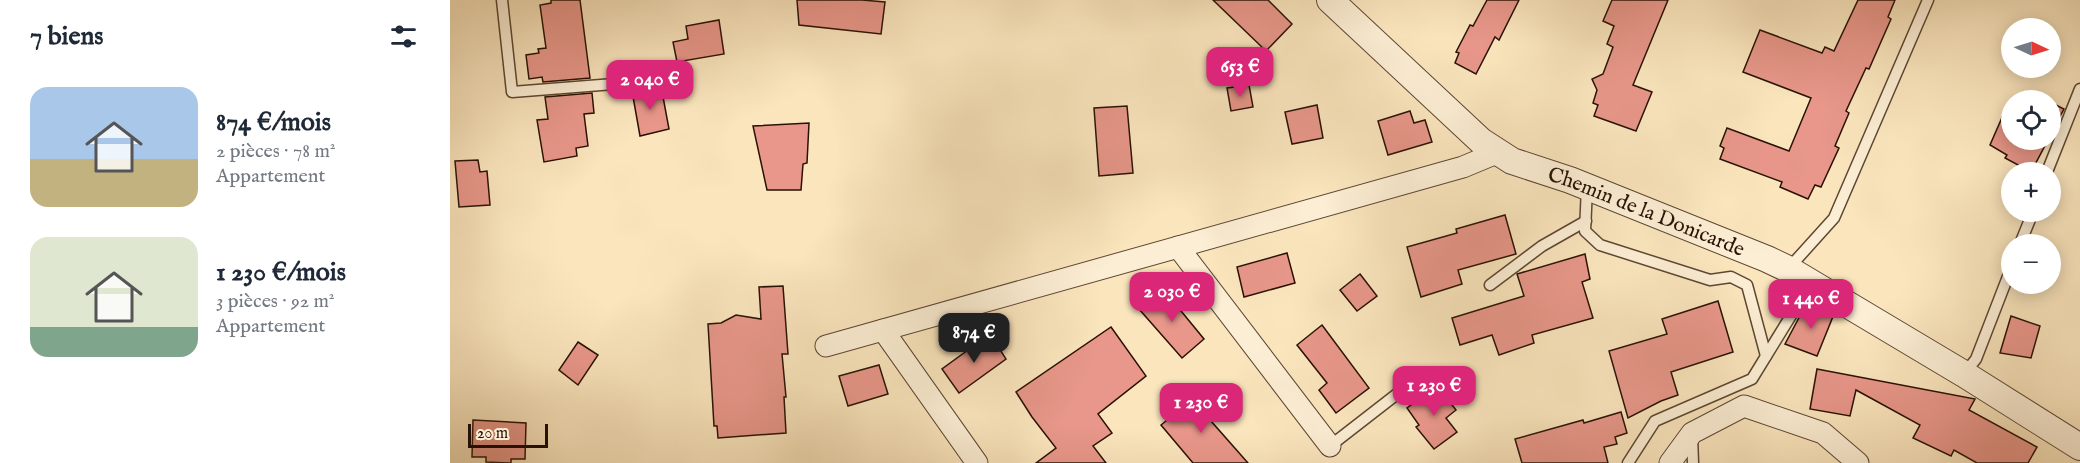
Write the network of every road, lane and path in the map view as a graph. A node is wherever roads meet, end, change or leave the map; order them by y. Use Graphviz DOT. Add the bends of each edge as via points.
graph roads {
  1 [pos="502,0"];
  2 [pos="1330,0"];
  3 [pos="1928,0"];
  4 [pos="639,82"];
  5 [pos="2080,89"];
  6 [pos="1498,152"];
  7 [pos="2052,162"];
  8 [pos="1587,187"];
  9 [pos="1586,221"];
  10 [pos="1178,247"];
  11 [pos="1788,269"];
  12 [pos="1811,283"];
  13 [pos="1490,285"];
  14 [pos="2001,294"];
  15 [pos="883,330"];
  16 [pos="826,346"];
  17 [pos="1766,356"];
  18 [pos="1964,374"];
  19 [pos="1406,387"];
  20 [pos="1692,433"];
  21 [pos="1330,446"];
  22 [pos="2080,447"];
  23 [pos="977,463"];
  24 [pos="1628,463"];
  25 [pos="1670,463"];
  26 [pos="1693,463"];
  27 [pos="1858,463"];
  1 -- 4 [label="lane" via="512,92"];
  2 -- 6 [label="street, Chemin de la Donicarde" via="1481,141"];
  3 -- 11 [label="lane" via="1834,218"];
  5 -- 7 [label="lane"];
  6 -- 8 [label="street, Chemin de la Donicarde" via="1512,161"];
  6 -- 10 [label="street" via="1463,167"];
  8 -- 9 [label="lane"];
  8 -- 11 [label="street, Chemin de la Donicarde"];
  9 -- 13 [label="lane" via="1542,246"];
  9 -- 17 [label="lane" via="1586,231 1600,245 1710,280 1731,277 1747,285"];
  10 -- 15 [label="street"];
  10 -- 21 [label="street"];
  11 -- 12 [label="street, Chemin de la Donicarde"];
  12 -- 17 [label="lane"];
  12 -- 18 [label="street, Chemin de la Donicarde"];
  14 -- 18 [label="lane" via="1976,359"];
  15 -- 16 [label="street"];
  15 -- 23 [label="street"];
  17 -- 24 [label="lane" via="1752,379 1655,421"];
  18 -- 22 [label="street, Chemin de la Donicarde"];
  19 -- 21 [label="lane"];
  20 -- 25 [label="street"];
  20 -- 26 [label="lane"];
  20 -- 27 [label="street" via="1744,406 1823,433"];
}
